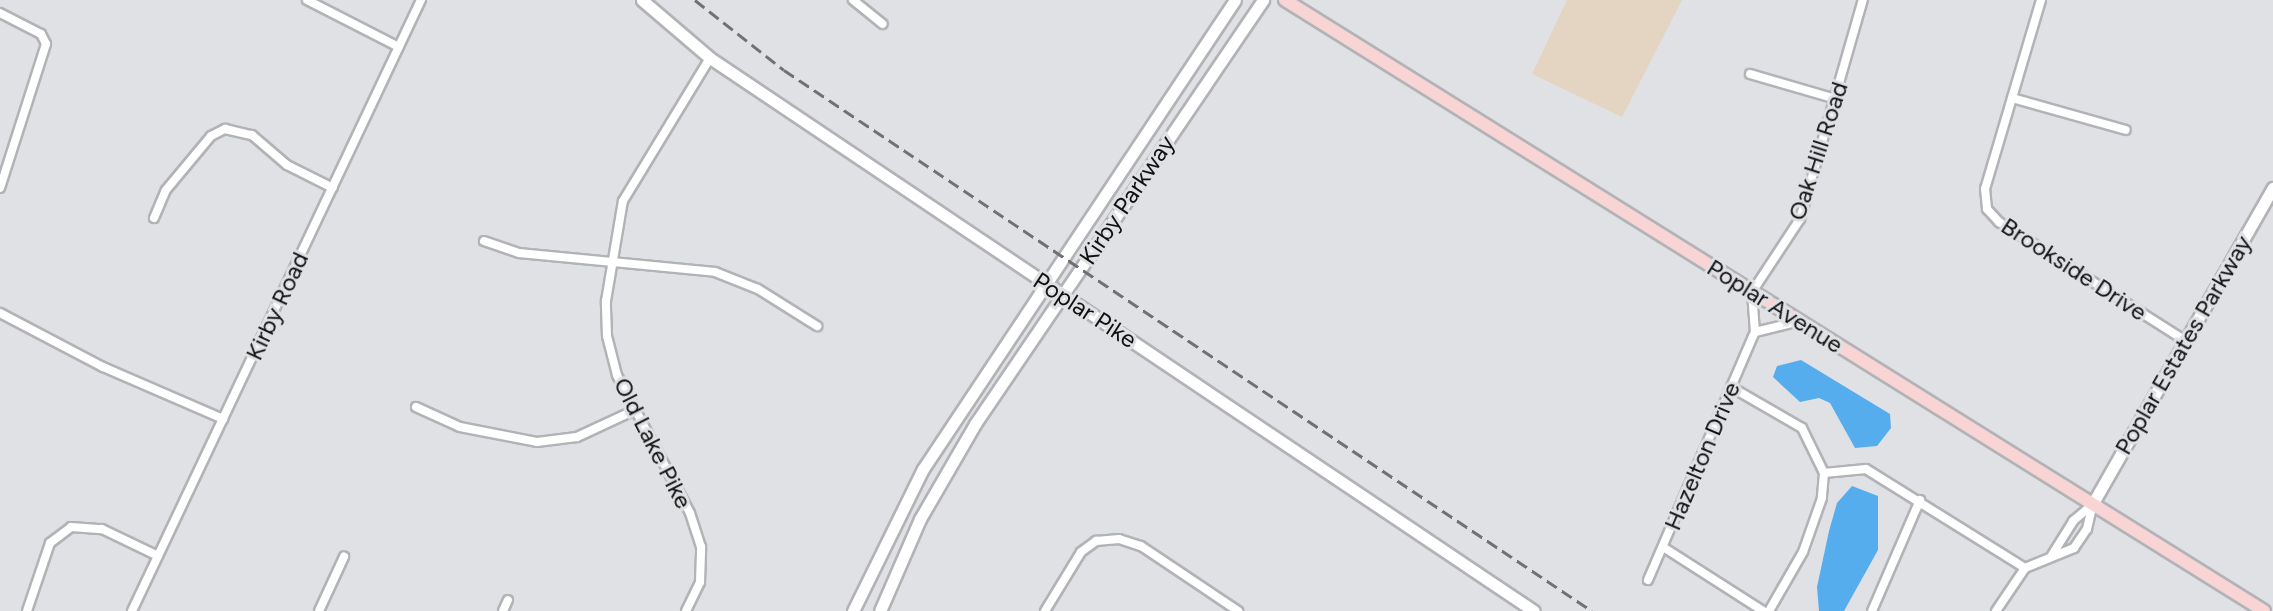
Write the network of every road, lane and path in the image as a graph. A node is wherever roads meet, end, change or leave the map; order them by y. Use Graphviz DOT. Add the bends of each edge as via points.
graph roads {
  1 [pos="307,0"];
  2 [pos="421,0"];
  3 [pos="642,0"];
  4 [pos="853,0"];
  5 [pos="1235,0"];
  6 [pos="1263,0"];
  7 [pos="1285,0"];
  8 [pos="1863,0"];
  9 [pos="2041,0"];
  10 [pos="328,5"];
  11 [pos="0,13"];
  12 [pos="883,24"];
  13 [pos="399,47"];
  14 [pos="710,58"];
  15 [pos="1750,74"];
  16 [pos="2012,98"];
  17 [pos="1836,99"];
  18 [pos="2126,130"];
  19 [pos="0,188"];
  20 [pos="333,188"];
  21 [pos="2273,188"];
  22 [pos="154,218"];
  23 [pos="484,241"];
  24 [pos="610,261"];
  25 [pos="1046,285"];
  26 [pos="1752,292"];
  27 [pos="1063,296"];
  28 [pos="0,313"];
  29 [pos="1800,321"];
  30 [pos="817,326"];
  31 [pos="1755,332"];
  32 [pos="2184,340"];
  33 [pos="1731,387"];
  34 [pos="416,407"];
  35 [pos="633,411"];
  36 [pos="223,419"];
  37 [pos="1824,473"];
  38 [pos="1920,500"];
  39 [pos="2093,503"];
  40 [pos="1663,547"];
  41 [pos="158,556"];
  42 [pos="2051,556"];
  43 [pos="344,557"];
  44 [pos="2025,568"];
  45 [pos="1648,580"];
  46 [pos="508,600"];
  47 [pos="27,611"];
  48 [pos="132,611"];
  49 [pos="319,611"];
  50 [pos="503,611"];
  51 [pos="686,611"];
  52 [pos="853,611"];
  53 [pos="880,611"];
  54 [pos="1045,611"];
  55 [pos="1238,611"];
  56 [pos="1534,611"];
  57 [pos="1763,611"];
  58 [pos="1769,611"];
  59 [pos="1872,611"];
  60 [pos="1996,611"];
  61 [pos="2264,611"];
  1 -- 10 [label="street"];
  2 -- 13 [label="street, Kirby Road"];
  3 -- 14 [label="main road, Poplar Pike"];
  4 -- 12 [label="street"];
  5 -- 25 [label="main road, Kirby Parkway"];
  6 -- 27 [label="main road, Kirby Parkway"];
  7 -- 26 [label="main road, Poplar Avenue"];
  8 -- 17 [label="street, Oak Hill Road"];
  9 -- 16 [label="street, Brookside Drive"];
  10 -- 13 [label="street"];
  11 -- 19 [label="street" via="45,37 40,75"];
  13 -- 20 [label="street, Kirby Road"];
  14 -- 24 [label="street, Old Lake Pike" via="639,168 623,201"];
  14 -- 25 [label="main road, Poplar Pike"];
  15 -- 17 [label="street"];
  16 -- 18 [label="street"];
  16 -- 32 [label="street, Brookside Drive" via="1985,189 1987,209 1999,222"];
  17 -- 26 [label="street, Oak Hill Road" via="1800,219"];
  20 -- 22 [label="street" via="287,165 252,135 225,129 211,136 166,190"];
  20 -- 36 [label="street, Kirby Road"];
  21 -- 32 [label="main road, Poplar Estates Parkway"];
  23 -- 24 [label="street" via="519,253"];
  24 -- 30 [label="street" via="728,276"];
  24 -- 35 [label="street, Old Lake Pike" via="607,336"];
  25 -- 27 [label="main road, Poplar Pike"];
  25 -- 52 [label="main road, Kirby Parkway" via="923,469"];
  26 -- 29 [label="main road, Poplar Avenue"];
  26 -- 31 [label="street, Hazelton Drive"];
  27 -- 53 [label="main road, Kirby Parkway" via="941,479"];
  27 -- 56 [label="main road, Poplar Pike"];
  28 -- 36 [label="street" via="103,367"];
  29 -- 31 [label="street"];
  29 -- 39 [label="main road, Poplar Avenue"];
  31 -- 33 [label="street, Hazelton Drive"];
  32 -- 39 [label="main road, Poplar Estates Parkway"];
  33 -- 37 [label="street" via="1802,428"];
  33 -- 40 [label="street, Hazelton Drive"];
  34 -- 35 [label="street" via="460,427 537,442 577,437"];
  35 -- 51 [label="street, Old Lake Pike" via="690,513 701,547 700,582"];
  36 -- 41 [label="street, Kirby Road"];
  37 -- 38 [label="street" via="1866,469"];
  37 -- 58 [label="street" via="1822,498 1803,552"];
  38 -- 44 [label="street"];
  38 -- 59 [label="street"];
  39 -- 42 [label="street" via="2073,521"];
  39 -- 42 [label="street" via="2081,541"];
  39 -- 61 [label="main road, Poplar Avenue"];
  40 -- 45 [label="street, Hazelton Drive"];
  40 -- 57 [label="street"];
  41 -- 47 [label="street" via="102,529 71,527 50,543"];
  41 -- 48 [label="street, Kirby Road"];
  42 -- 44 [label="street"];
  43 -- 49 [label="street"];
  44 -- 60 [label="street"];
  46 -- 50 [label="street"];
  54 -- 55 [label="street" via="1087,545 1119,539 1141,546"];
}
